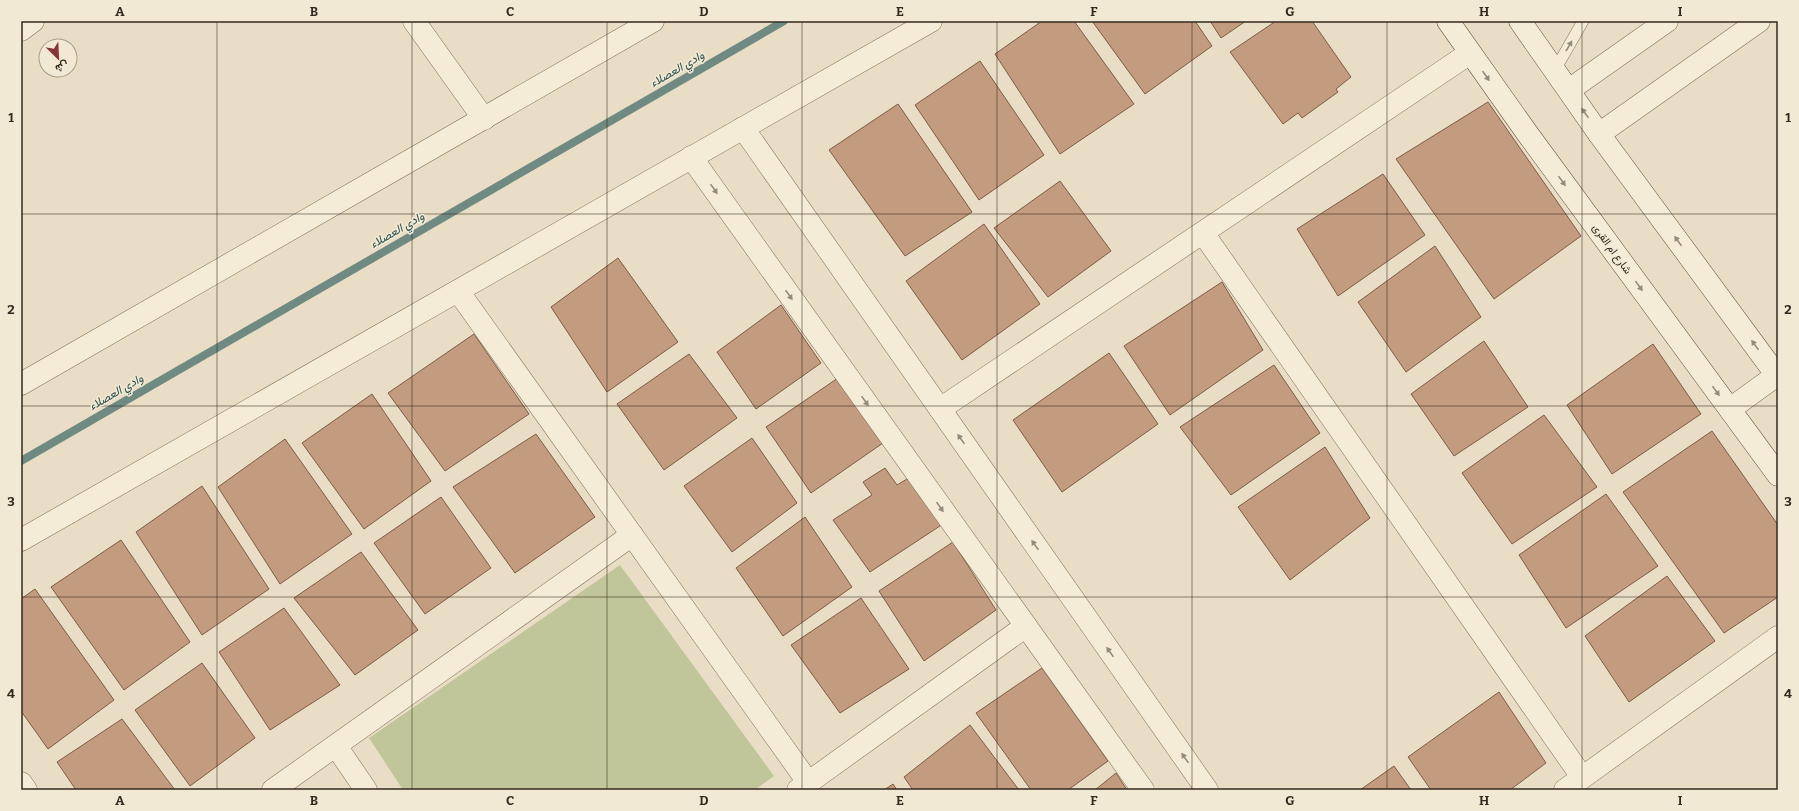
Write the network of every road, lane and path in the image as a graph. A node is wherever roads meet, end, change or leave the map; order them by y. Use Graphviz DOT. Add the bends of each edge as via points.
graph roads {
  1 [pos="33,21"];
  2 [pos="414,21"];
  3 [pos="653,21"];
  4 [pos="931,21"];
  5 [pos="1448,21"];
  6 [pos="1520,21"];
  7 [pos="1583,21"];
  8 [pos="1667,21"];
  9 [pos="1759,21"];
  10 [pos="21,30"];
  11 [pos="1470,53"];
  12 [pos="1555,70"];
  13 [pos="1569,90"];
  14 [pos="484,119"];
  15 [pos="743,128"];
  16 [pos="1600,134"];
  17 [pos="691,157"];
  18 [pos="1203,233"];
  19 [pos="458,291"];
  20 [pos="1777,376"];
  21 [pos="21,384"];
  22 [pos="940,409"];
  23 [pos="1730,409"];
  24 [pos="1778,475"];
  25 [pos="632,535"];
  26 [pos="21,540"];
  27 [pos="1026,626"];
  28 [pos="1778,637"];
  29 [pos="336,746"];
  30 [pos="1582,777"];
  31 [pos="21,783"];
  32 [pos="803,786"];
  33 [pos="26,790"];
  34 [pos="273,790"];
  35 [pos="366,790"];
  36 [pos="1142,790"];
  37 [pos="1207,790"];
  38 [pos="1565,790"];
  1 -- 10 [label="street"];
  2 -- 14 [label="street"];
  3 -- 14 [label="street"];
  4 -- 15 [label="street"];
  5 -- 11 [label="street, شارع ام القرى"];
  6 -- 12 [label="street"];
  12 -- 7 [label="lane, one-way"];
  8 -- 13 [label="street"];
  9 -- 16 [label="street"];
  11 -- 18 [label="street"];
  11 -- 23 [label="street, شارع ام القرى, one-way"];
  12 -- 13 [label="street"];
  16 -- 13 [label="street, one-way"];
  14 -- 21 [label="street"];
  15 -- 17 [label="street"];
  15 -- 22 [label="street"];
  20 -- 16 [label="street, one-way"];
  17 -- 19 [label="street"];
  17 -- 27 [label="street, one-way"];
  18 -- 22 [label="street"];
  18 -- 30 [label="street"];
  19 -- 25 [label="street"];
  19 -- 26 [label="street"];
  20 -- 23 [label="street"];
  37 -- 22 [label="street, one-way"];
  23 -- 24 [label="street, شارع ام القرى"];
  25 -- 29 [label="street"];
  25 -- 32 [label="street"];
  27 -- 32 [label="street"];
  27 -- 36 [label="street"];
  28 -- 30 [label="street"];
  29 -- 34 [label="street"];
  29 -- 35 [label="street"];
  30 -- 38 [label="street"];
  31 -- 33 [label="street"];
}
